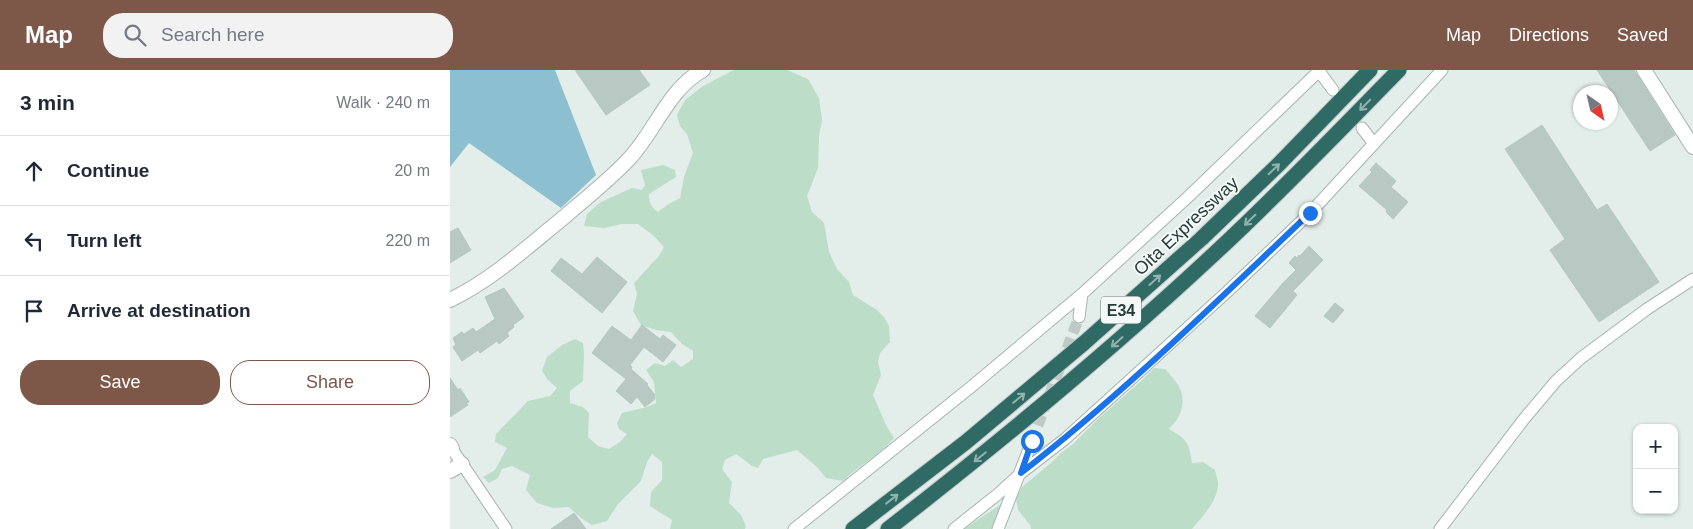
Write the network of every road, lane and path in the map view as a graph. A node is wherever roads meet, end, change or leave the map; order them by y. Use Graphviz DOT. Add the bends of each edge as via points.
graph roads {
  1 [pos="703,70"];
  2 [pos="1370,70"];
  3 [pos="1399,70"];
  4 [pos="1442,70"];
  5 [pos="1644,70"];
  6 [pos="1320,71"];
  7 [pos="1333,90"];
  8 [pos="1362,128"];
  9 [pos="1374,144"];
  10 [pos="1693,148"];
  11 [pos="1693,279"];
  12 [pos="1082,294"];
  13 [pos="450,300"];
  14 [pos="1079,317"];
  15 [pos="1032,441"];
  16 [pos="451,447"];
  17 [pos="456,468"];
  18 [pos="1021,473"];
  19 [pos="506,529"];
  20 [pos="794,529"];
  21 [pos="853,529"];
  22 [pos="888,529"];
  23 [pos="954,529"];
  24 [pos="998,529"];
  25 [pos="1440,529"];
  1 -- 13 [label="street" via="685,83 642,143 610,178 494,275"];
  21 -- 2 [label="highway, Oita Expressway / E34, one-way" via="966,442 1084,343 1201,239"];
  3 -- 22 [label="highway, E34, one-way" via="1214,255 1098,359"];
  4 -- 9 [label="street"];
  5 -- 10 [label="street"];
  6 -- 7 [label="street"];
  6 -- 12 [label="street"];
  8 -- 9 [label="street"];
  9 -- 18 [label="street" via="1310,213 1227,292 1065,439"];
  11 -- 25 [label="street" via="1581,358 1556,381"];
  12 -- 14 [label="street"];
  12 -- 20 [label="street"];
  15 -- 18 [label="street"];
  16 -- 17 [label="street"];
  17 -- 19 [label="street"];
  18 -- 23 [label="street"];
  18 -- 24 [label="street"];
}
